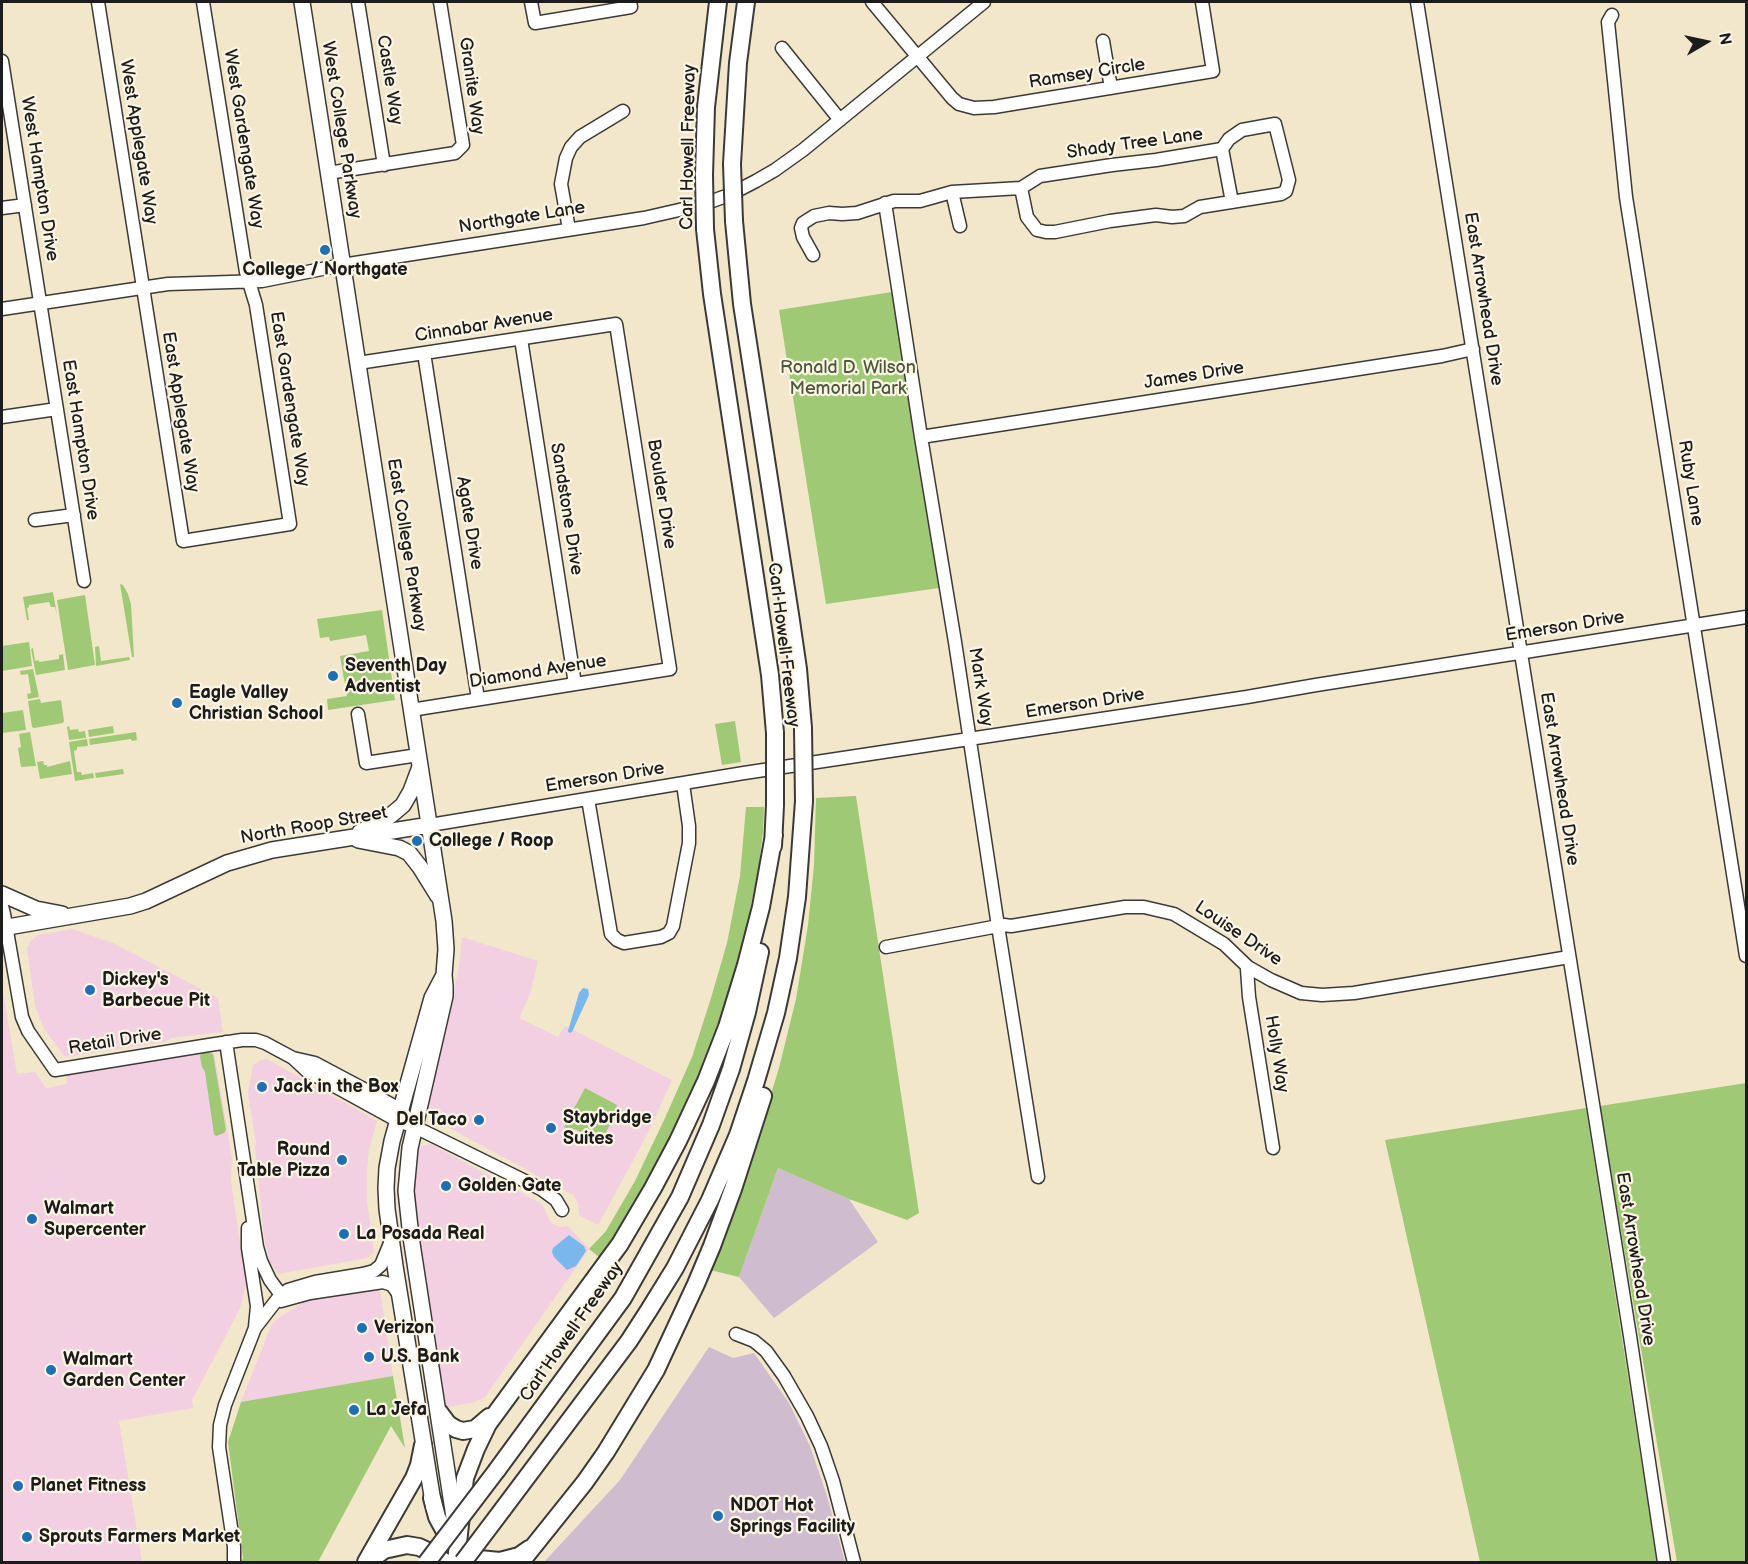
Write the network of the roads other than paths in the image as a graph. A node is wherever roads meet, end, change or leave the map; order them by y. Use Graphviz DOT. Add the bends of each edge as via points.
graph roads {
  1 [pos="98,2"];
  2 [pos="203,2"];
  3 [pos="302,2"];
  4 [pos="358,2"];
  5 [pos="440,2"];
  6 [pos="531,2"];
  7 [pos="718,2"];
  8 [pos="746,2"];
  9 [pos="872,2"];
  10 [pos="984,2"];
  11 [pos="1202,2"];
  12 [pos="1418,2"];
  13 [pos="630,4"];
  14 [pos="1612,15"];
  15 [pos="1103,40"];
  16 [pos="782,48"];
  17 [pos="917,57"];
  18 [pos="2,61"];
  19 [pos="1111,88"];
  20 [pos="623,111"];
  21 [pos="840,120"];
  22 [pos="1222,149"];
  23 [pos="384,165"];
  24 [pos="328,173"];
  25 [pos="1021,188"];
  26 [pos="952,192"];
  27 [pos="1232,202"];
  28 [pos="885,203"];
  29 [pos="25,204"];
  30 [pos="2,208"];
  31 [pos="960,226"];
  32 [pos="569,229"];
  33 [pos="813,255"];
  34 [pos="342,265"];
  35 [pos="249,281"];
  36 [pos="142,288"];
  37 [pos="40,304"];
  38 [pos="2,309"];
  39 [pos="616,324"];
  40 [pos="521,339"];
  41 [pos="1473,349"];
  42 [pos="424,353"];
  43 [pos="358,363"];
  44 [pos="57,409"];
  45 [pos="2,417"];
  46 [pos="921,437"];
  47 [pos="74,515"];
  48 [pos="35,520"];
  49 [pos="183,540"];
  50 [pos="84,581"];
  51 [pos="1746,616"];
  52 [pos="1694,625"];
  53 [pos="1521,652"];
  54 [pos="670,669"];
  55 [pos="575,684"];
  56 [pos="478,699"];
  57 [pos="411,710"];
  58 [pos="358,714"];
  59 [pos="970,739"];
  60 [pos="419,761"];
  61 [pos="683,784"];
  62 [pos="588,799"];
  63 [pos="430,825"];
  64 [pos="774,835"];
  65 [pos="346,838"];
  66 [pos="2,894"];
  67 [pos="797,897"];
  68 [pos="442,902"];
  69 [pos="2,906"];
  70 [pos="71,916"];
  71 [pos="998,926"];
  72 [pos="4,928"];
  73 [pos="886,947"];
  74 [pos="1746,956"];
  75 [pos="1569,957"];
  76 [pos="1248,967"];
  77 [pos="444,975"];
  78 [pos="226,1042"];
  79 [pos="399,1116"];
  80 [pos="414,1127"];
  81 [pos="1272,1148"];
  82 [pos="1038,1177"];
  83 [pos="251,1209"];
  84 [pos="562,1210"];
  85 [pos="392,1240"];
  86 [pos="400,1296"];
  87 [pos="281,1299"];
  88 [pos="255,1328"];
  89 [pos="736,1334"];
  90 [pos="502,1404"];
  91 [pos="439,1412"];
  92 [pos="423,1445"];
  93 [pos="451,1494"];
  94 [pos="432,1498"];
  95 [pos="453,1539"];
  96 [pos="534,1545"];
  97 [pos="443,1562"];
  98 [pos="234,1563"];
  99 [pos="367,1563"];
  100 [pos="462,1563"];
  101 [pos="521,1563"];
  102 [pos="854,1563"];
  103 [pos="1664,1563"];
  1 -- 36 [label="street, West Applegate Way"];
  2 -- 35 [label="street, West Gardengate Way"];
  3 -- 24 [label="main road, West College Parkway"];
  4 -- 23 [label="street, Castle Way"];
  5 -- 23 [label="street, Granite Way" via="463,145 455,153"];
  6 -- 13 [label="street" via="535,23"];
  7 -- 64 [label="highway, Carl Howell Freeway, bridge" via="706,107 705,229 713,305 770,675 775,733"];
  8 -- 67 [label="highway, Carl Howell Freeway, bridge" via="732,164 734,221 742,304 798,669 804,801"];
  9 -- 17 [label="street, Ramsey Circle"];
  10 -- 17 [label="street, Northgate Lane"];
  11 -- 19 [label="street, Ramsey Circle" via="1213,71"];
  12 -- 41 [label="street, East Arrowhead Drive"];
  14 -- 52 [label="street, Ruby Lane" via="1608,22 1626,197"];
  15 -- 19 [label="street"];
  16 -- 21 [label="street"];
  17 -- 19 [label="street, Ramsey Circle" via="952,98 974,108"];
  17 -- 21 [label="street, Northgate Lane"];
  18 -- 29 [label="street, West Hampton Drive"];
  20 -- 32 [label="street" via="580,137 569,153 561,184"];
  21 -- 32 [label="street, Northgate Lane" via="775,170 729,195 664,213"];
  22 -- 25 [label="street, Shady Tree Lane" via="1040,176"];
  22 -- 27 [label="street"];
  22 -- 27 [label="street, Shady Tree Lane" via="1242,130 1275,124 1289,180 1281,194"];
  23 -- 24 [label="street, Granite Way"];
  24 -- 34 [label="main road, West College Parkway"];
  25 -- 26 [label="street, Shady Tree Lane"];
  25 -- 27 [label="street, Shady Tree Lane" via="1030,223 1046,232 1156,215 1172,218 1200,207"];
  26 -- 28 [label="street, Shady Tree Lane" via="920,201"];
  26 -- 31 [label="street"];
  28 -- 33 [label="street, Shady Tree Lane" via="857,213 829,213 803,223 803,237"];
  28 -- 46 [label="street, Mark Way"];
  29 -- 30 [label="street"];
  29 -- 37 [label="street, West Hampton Drive"];
  32 -- 34 [label="street, Northgate Lane"];
  34 -- 35 [label="street, Northgate Lane"];
  34 -- 43 [label="main road, East College Parkway"];
  35 -- 36 [label="street, Northgate Lane"];
  35 -- 49 [label="street, East Gardengate Way" via="290,524"];
  36 -- 37 [label="street, Northgate Lane"];
  36 -- 49 [label="street, East Applegate Way"];
  37 -- 38 [label="street, Northgate Lane"];
  37 -- 44 [label="street, East Hampton Drive"];
  39 -- 40 [label="street, Cinnabar Avenue"];
  39 -- 54 [label="street, Boulder Drive"];
  40 -- 42 [label="street, Cinnabar Avenue"];
  40 -- 55 [label="street, Sandstone Drive"];
  41 -- 46 [label="street, James Drive"];
  41 -- 53 [label="street, East Arrowhead Drive"];
  42 -- 43 [label="street, Cinnabar Avenue"];
  42 -- 56 [label="street, Agate Drive"];
  43 -- 57 [label="main road, East College Parkway"];
  44 -- 45 [label="street"];
  44 -- 47 [label="street, East Hampton Drive"];
  46 -- 59 [label="street, Mark Way"];
  47 -- 48 [label="street"];
  47 -- 50 [label="street, East Hampton Drive"];
  51 -- 52 [label="street, Emerson Drive"];
  52 -- 53 [label="street, Emerson Drive"];
  52 -- 74 [label="street, Ruby Lane"];
  53 -- 59 [label="street, Emerson Drive"];
  53 -- 75 [label="street, East Arrowhead Drive"];
  54 -- 55 [label="street, Diamond Avenue"];
  55 -- 56 [label="street, Diamond Avenue"];
  56 -- 57 [label="street, Diamond Avenue"];
  57 -- 60 [label="main road, East College Parkway"];
  58 -- 60 [label="street" via="366,763"];
  59 -- 61 [label="street, Emerson Drive"];
  59 -- 71 [label="street, Mark Way"];
  60 -- 63 [label="main road, East College Parkway"];
  60 -- 65 [label="main road" via="403,805 390,816"];
  61 -- 62 [label="street, Emerson Drive"];
  61 -- 62 [label="street" via="690,838 673,926 664,936 628,943 617,940 609,930"];
  62 -- 63 [label="street, Emerson Drive"];
  63 -- 65 [label="main road, North Roop Street"];
  63 -- 68 [label="main road, East College Parkway"];
  64 -- 90 [label="highway" via="739,987 716,1056 688,1121 620,1244"];
  64 -- 97 [label="highway, Carl Howell Freeway, bridge" via="767,907 747,1012 711,1125 680,1197 623,1298 497,1470"];
  65 -- 68 [label="main road" via="409,853"];
  65 -- 70 [label="main road, North Roop Street" via="246,856 138,903"];
  66 -- 70 [label="main road" via="36,909"];
  67 -- 96 [label="highway" via="786,1004 765,1091 696,1284 656,1370 619,1432"];
  67 -- 100 [label="highway, Carl Howell Freeway, bridge" via="788,958 760,1070 710,1200 675,1268 629,1341"];
  68 -- 77 [label="main road, East College Parkway" via="446,936"];
  69 -- 72 [label="street"];
  70 -- 72 [label="main road, North Roop Street"];
  71 -- 73 [label="street, Louise Drive"];
  71 -- 76 [label="street, Louise Drive" via="1144,907 1183,919 1224,944"];
  71 -- 82 [label="street, Mark Way"];
  72 -- 78 [label="street, Retail Drive" via="22,1017 55,1070"];
  75 -- 76 [label="street, Louise Drive" via="1322,995 1301,993"];
  75 -- 103 [label="street, East Arrowhead Drive"];
  76 -- 81 [label="street, Holly Way"];
  77 -- 79 [label="main road, East College Parkway" via="432,998"];
  77 -- 80 [label="main road, East College Parkway" via="445,996"];
  78 -- 79 [label="street, Retail Drive" via="265,1043 293,1058 307,1071"];
  78 -- 83 [label="street"];
  79 -- 80 [label="street, Retail Drive"];
  79 -- 85 [label="main road, East College Parkway" via="387,1177"];
  80 -- 84 [label="street" via="541,1189"];
  80 -- 91 [label="main road, East College Parkway" via="407,1199"];
  83 -- 87 [label="street" via="261,1261"];
  83 -- 88 [label="street" via="248,1248 257,1306"];
  85 -- 86 [label="main road, East College Parkway"];
  85 -- 87 [label="street" via="381,1265 374,1271 306,1284 288,1290"];
  86 -- 87 [label="street" via="392,1285 383,1282"];
  86 -- 92 [label="main road, East College Parkway"];
  87 -- 88 [label="street"];
  88 -- 98 [label="street" via="220,1425 219,1446"];
  89 -- 102 [label="street" via="766,1351 807,1416 833,1480"];
  90 -- 91 [label="highway" via="478,1427 468,1431 452,1426"];
  90 -- 95 [label="highway" via="488,1424 467,1473"];
  91 -- 93 [label="main road, East College Parkway"];
  92 -- 94 [label="main road, East College Parkway"];
  92 -- 99 [label="highway" via="414,1478"];
  93 -- 95 [label="highway"];
  94 -- 95 [label="highway" via="437,1517"];
  94 -- 97 [label="main road, East College Parkway"];
  95 -- 96 [label="highway" via="467,1554 493,1561 519,1556"];
  95 -- 97 [label="highway"];
  95 -- 100 [label="main road"];
  96 -- 101 [label="highway"];
  97 -- 99 [label="highway" via="432,1553 407,1545 384,1550"];
}
